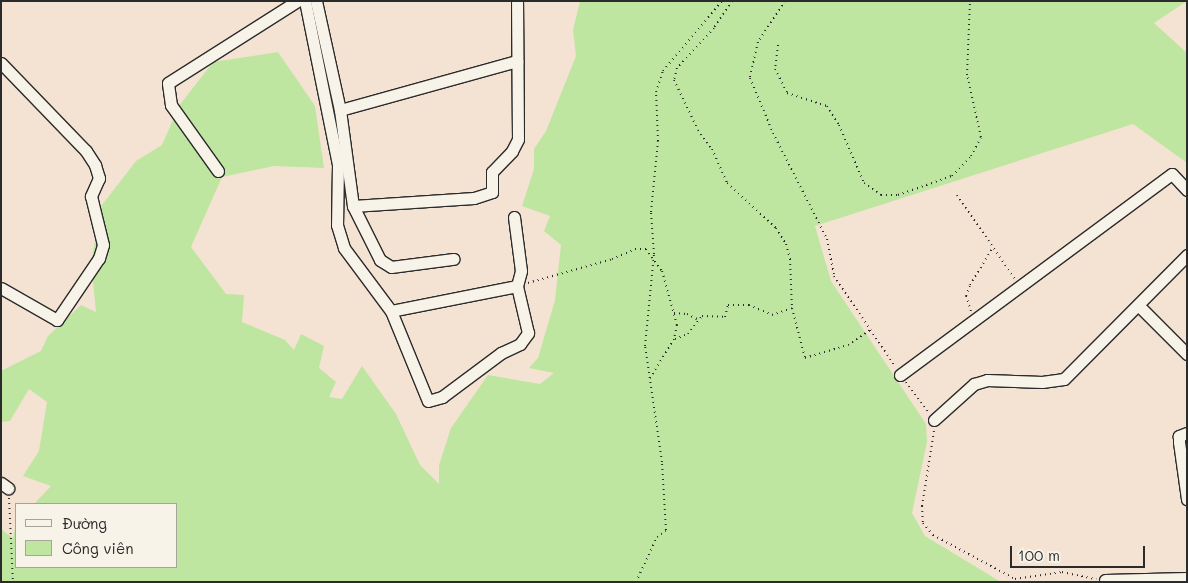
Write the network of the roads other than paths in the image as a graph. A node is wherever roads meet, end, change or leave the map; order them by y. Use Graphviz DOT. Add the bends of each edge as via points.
graph roads {
  1 [pos="297,1"];
  2 [pos="305,1"];
  3 [pos="316,1"];
  4 [pos="517,1"];
  5 [pos="517,61"];
  6 [pos="1,63"];
  7 [pos="340,110"];
  8 [pos="218,171"];
  9 [pos="1187,190"];
  10 [pos="354,206"];
  11 [pos="514,217"];
  12 [pos="1187,255"];
  13 [pos="453,259"];
  14 [pos="516,286"];
  15 [pos="1,288"];
  16 [pos="1139,306"];
  17 [pos="391,311"];
  18 [pos="1187,354"];
  19 [pos="900,375"];
  20 [pos="934,420"];
  21 [pos="1187,433"];
  22 [pos="1187,500"];
  23 [pos="1187,578"];
  24 [pos="1105,580"];
  1 -- 8 [label="street" via="168,83 171,105"];
  2 -- 17 [label="street" via="338,164 337,224 344,248"];
  3 -- 7 [label="street"];
  4 -- 5 [label="street"];
  5 -- 7 [label="street"];
  5 -- 10 [label="street" via="518,139 512,152 492,172 492,192 488,196"];
  6 -- 15 [label="street" via="86,151 96,166 99,178 92,196 103,245 99,258 57,320"];
  7 -- 10 [label="street"];
  9 -- 19 [label="street" via="1172,174"];
  10 -- 13 [label="street" via="380,260 391,267"];
  11 -- 14 [label="street" via="521,271"];
  12 -- 16 [label="street"];
  14 -- 17 [label="street"];
  14 -- 17 [label="street" via="528,333 520,344 500,353 442,396 428,401"];
  16 -- 18 [label="street"];
  16 -- 20 [label="street" via="1064,379 1042,382 987,380 974,384"];
  21 -- 22 [label="street" via="1179,436"];
  23 -- 24 [label="street"];
}
